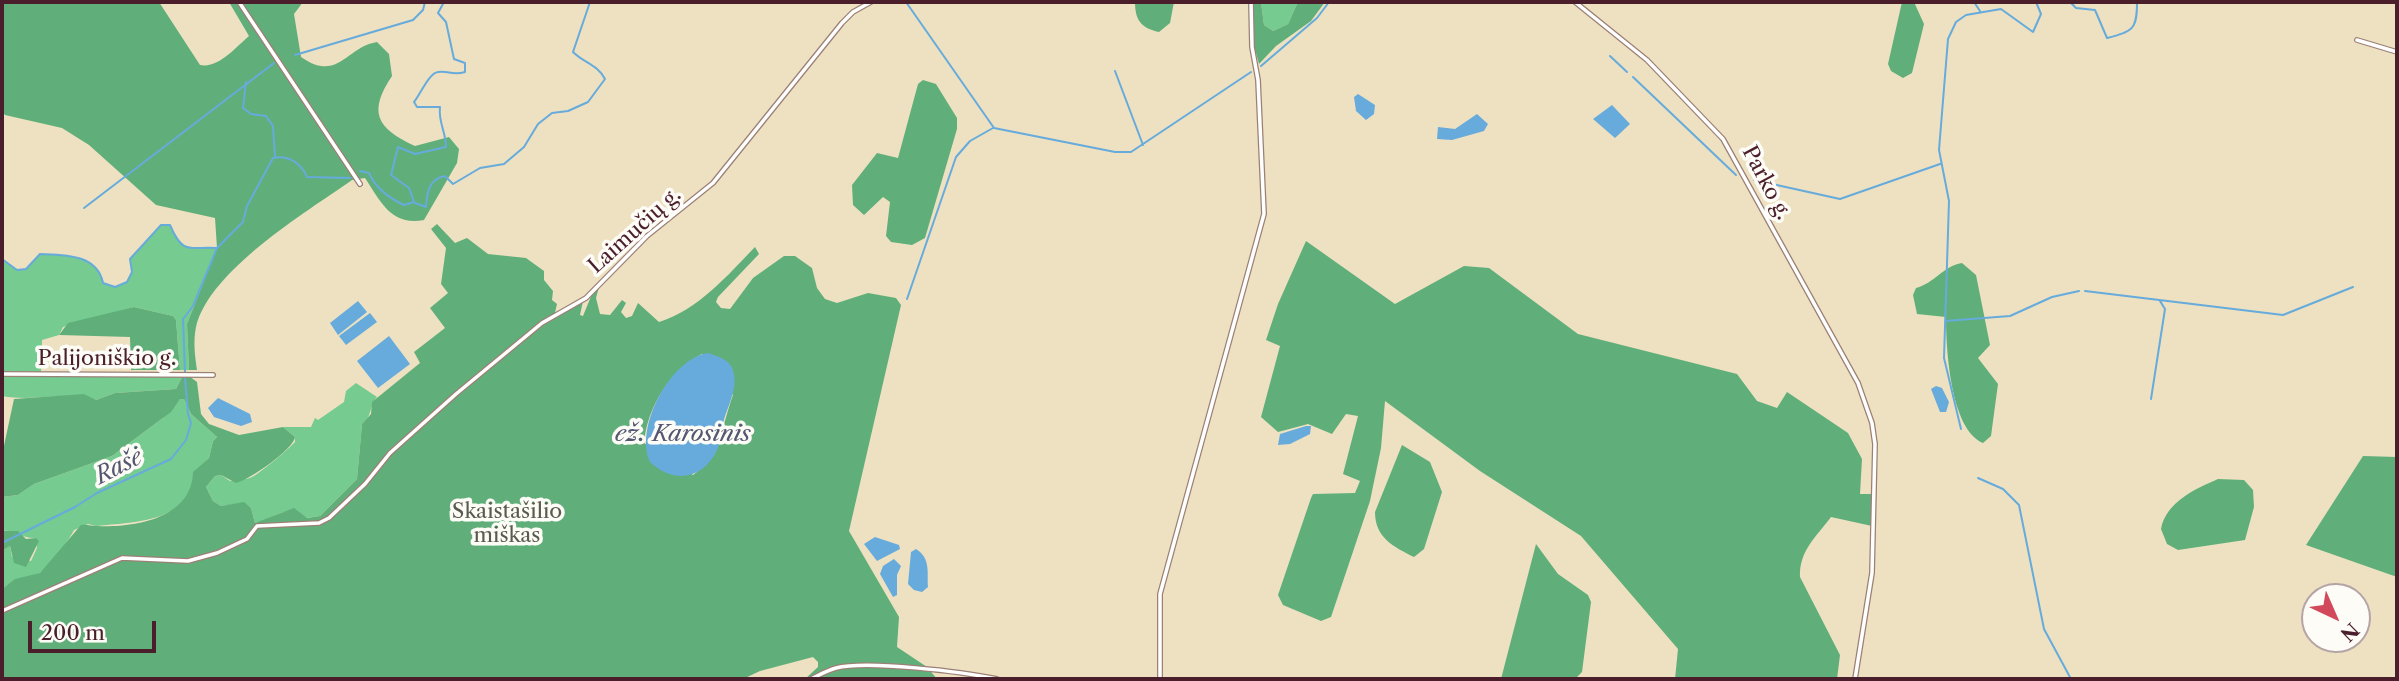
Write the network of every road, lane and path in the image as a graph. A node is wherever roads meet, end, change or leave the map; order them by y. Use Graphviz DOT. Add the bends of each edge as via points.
graph roads {
  1 [pos="239,2"];
  2 [pos="871,2"];
  3 [pos="1251,2"];
  4 [pos="1574,2"];
  5 [pos="2357,40"];
  6 [pos="2397,52"];
  7 [pos="360,184"];
  8 [pos="2,374"];
  9 [pos="213,375"];
  10 [pos="2,611"];
  11 [pos="811,679"];
  12 [pos="997,679"];
  13 [pos="1160,679"];
  14 [pos="1855,679"];
  1 -- 7 [label="street"];
  2 -- 10 [label="street, Laimučių g." via="842,23 713,184 647,236 586,298 542,323 390,453 330,518 319,523 257,526 247,539 188,561 122,558"];
  3 -- 13 [label="street" via="1264,214 1160,594"];
  4 -- 14 [label="street, Parko g." via="1647,60 1723,139 1858,383 1875,444 1872,573"];
  5 -- 6 [label="street"];
  8 -- 9 [label="street, Palijoniškio g."];
  11 -- 12 [label="street" via="835,668 855,666"];
}
